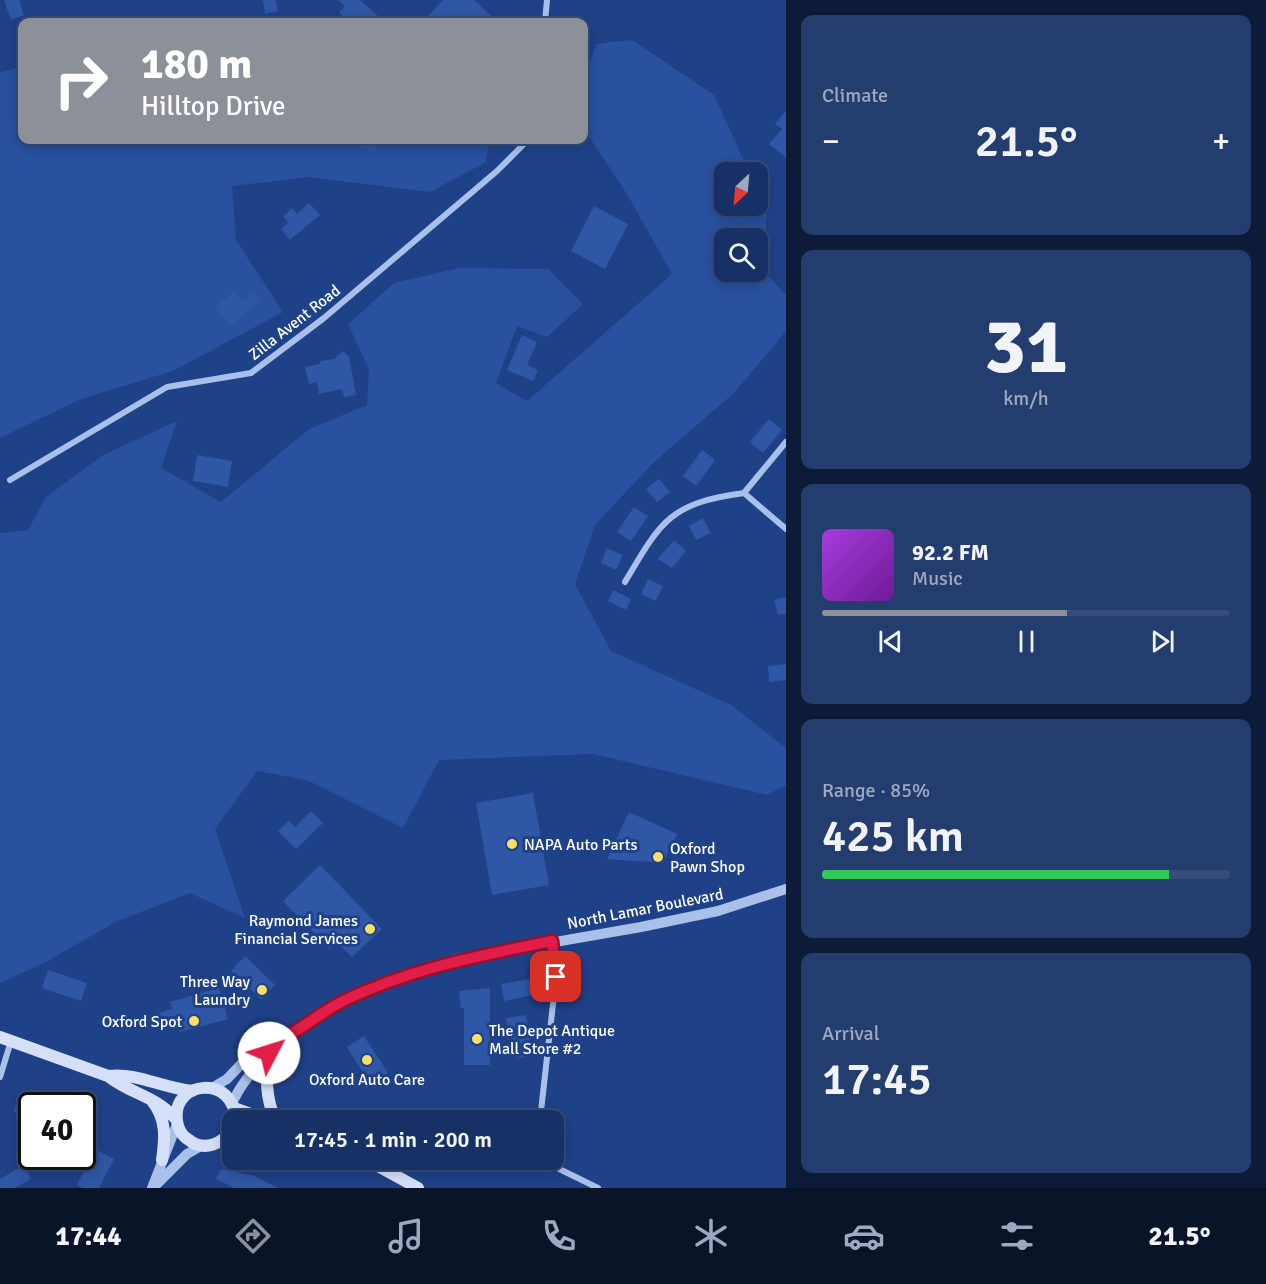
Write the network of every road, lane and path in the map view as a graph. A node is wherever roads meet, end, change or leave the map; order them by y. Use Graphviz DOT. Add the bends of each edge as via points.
graph roads {
  1 [pos="547,0"];
  2 [pos="546,18"];
  3 [pos="524,144"];
  4 [pos="786,442"];
  5 [pos="10,480"];
  6 [pos="744,493"];
  7 [pos="786,529"];
  8 [pos="625,582"];
  9 [pos="786,889"];
  10 [pos="552,941"];
  11 [pos="6,1039"];
  12 [pos="273,1048"];
  13 [pos="108,1076"];
  14 [pos="0,1077"];
  15 [pos="212,1088"];
  16 [pos="192,1091"];
  17 [pos="147,1096"];
  18 [pos="232,1110"];
  19 [pos="233,1110"];
  20 [pos="273,1110"];
  21 [pos="541,1110"];
  22 [pos="177,1122"];
  23 [pos="222,1140"];
  24 [pos="201,1146"];
  25 [pos="162,1160"];
  26 [pos="385,1170"];
  27 [pos="561,1170"];
  28 [pos="153,1188"];
  29 [pos="418,1188"];
  30 [pos="598,1188"];
  1 -- 2 [label="street"];
  3 -- 5 [label="street, Zilla Avent Road" via="332,311 251,372 166,387"];
  4 -- 6 [label="street"];
  6 -- 7 [label="street"];
  6 -- 8 [label="street" via="700,501 671,516 658,528"];
  9 -- 10 [label="street, North Lamar Boulevard" via="718,911"];
  10 -- 12 [label="street, North Lamar Boulevard" via="458,959 393,979 341,1002"];
  10 -- 21 [label="street" via="556,977"];
  11 -- 13 [label="main road"];
  11 -- 14 [label="street"];
  12 -- 15 [label="street, North Lamar Boulevard" via="264,1047 248,1057"];
  12 -- 19 [label="street, North Lamar Boulevard" via="239,1089"];
  12 -- 20 [label="main road" via="266,1085"];
  13 -- 16 [label="main road" via="122,1074"];
  13 -- 17 [label="main road"];
  15 -- 16 [label="main road"];
  15 -- 18 [label="main road" via="224,1094"];
  16 -- 22 [label="main road" via="180,1103"];
  17 -- 22 [label="main road"];
  17 -- 25 [label="main road" via="159,1110 165,1127"];
  22 -- 24 [label="main road" via="180,1131"];
  22 -- 25 [label="street"];
  23 -- 24 [label="main road"];
  24 -- 28 [label="street" via="187,1154"];
  25 -- 28 [label="street"];
  26 -- 29 [label="main road"];
  27 -- 30 [label="street"];
}
